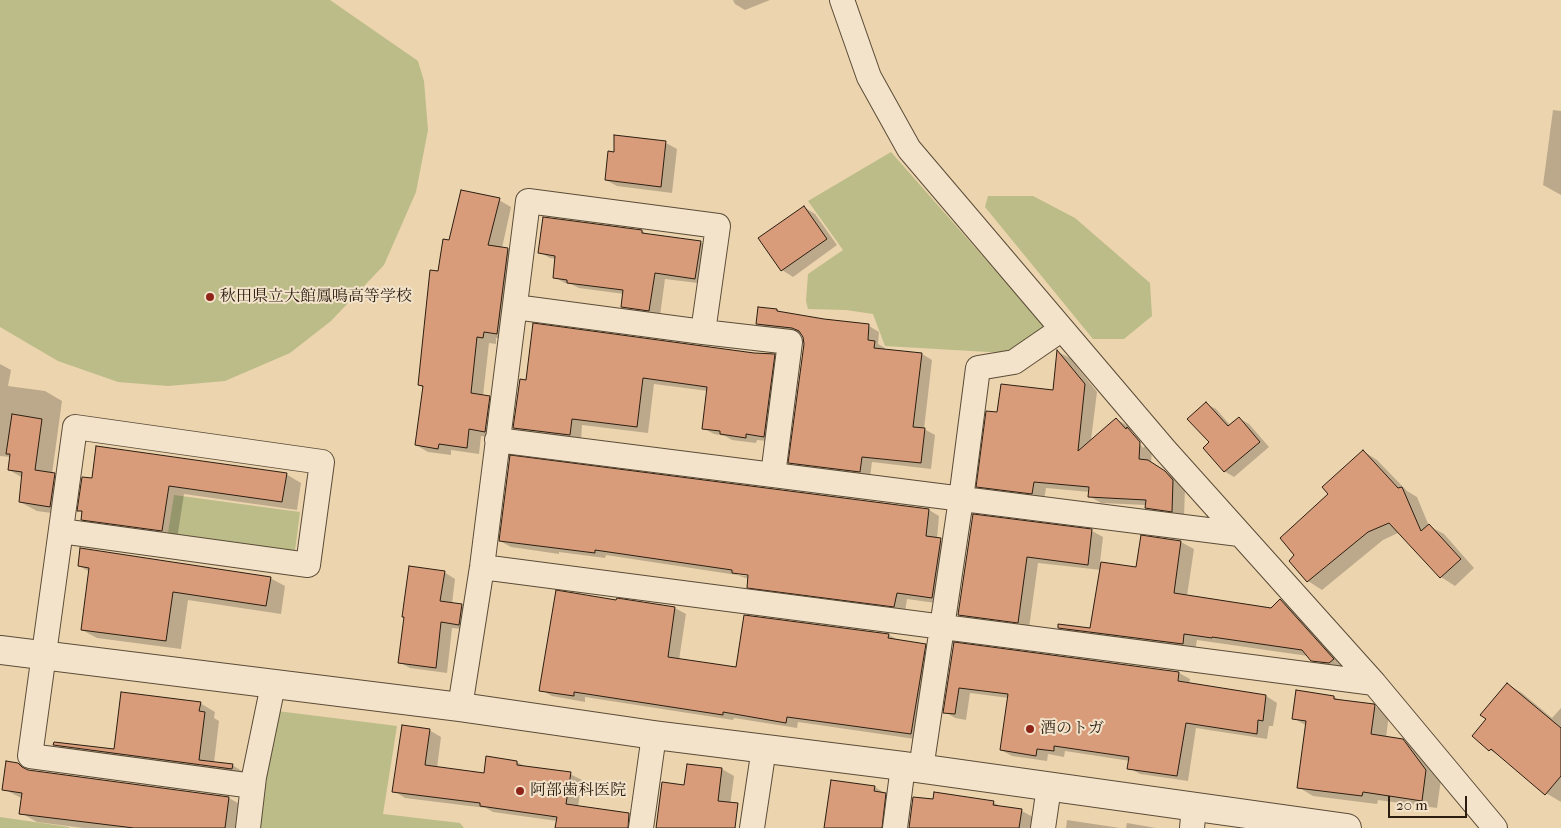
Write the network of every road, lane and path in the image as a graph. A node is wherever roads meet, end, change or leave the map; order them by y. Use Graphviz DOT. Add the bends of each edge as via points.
graph roads {
  1 [pos="842,0"];
  2 [pos="515,307"];
  3 [pos="1062,329"];
  4 [pos="703,332"];
  5 [pos="497,440"];
  6 [pos="773,475"];
  7 [pos="961,499"];
  8 [pos="61,531"];
  9 [pos="1239,534"];
  10 [pos="482,567"];
  11 [pos="942,628"];
  12 [pos="0,650"];
  13 [pos="43,656"];
  14 [pos="1374,683"];
  15 [pos="273,685"];
  16 [pos="460,707"];
  17 [pos="654,735"];
  18 [pos="764,748"];
  19 [pos="912,767"];
  20 [pos="253,786"];
  21 [pos="1048,787"];
  22 [pos="1193,818"];
  23 [pos="248,828"];
  24 [pos="641,828"];
  25 [pos="752,828"];
  26 [pos="895,828"];
  27 [pos="1043,828"];
  28 [pos="1341,828"];
  29 [pos="1347,828"];
  30 [pos="1495,828"];
  1 -- 3 [label="street" via="869,77 909,149"];
  2 -- 4 [label="street"];
  2 -- 4 [label="street" via="528,201 718,226"];
  2 -- 5 [label="street"];
  3 -- 7 [label="street" via="1014,362 978,368"];
  3 -- 9 [label="street"];
  4 -- 6 [label="street" via="790,342"];
  5 -- 6 [label="street"];
  5 -- 10 [label="street"];
  6 -- 7 [label="street"];
  7 -- 9 [label="street"];
  7 -- 11 [label="street"];
  8 -- 8 [label="street" via="75,428 322,462 308,565"];
  8 -- 13 [label="street"];
  9 -- 14 [label="street"];
  10 -- 11 [label="street"];
  10 -- 16 [label="street"];
  11 -- 14 [label="street"];
  11 -- 19 [label="street"];
  12 -- 13 [label="street"];
  13 -- 15 [label="street"];
  13 -- 20 [label="street" via="30,756"];
  14 -- 30 [label="street"];
  15 -- 16 [label="street"];
  15 -- 20 [label="street"];
  16 -- 17 [label="street"];
  17 -- 18 [label="street"];
  17 -- 24 [label="street"];
  18 -- 19 [label="street"];
  18 -- 25 [label="street"];
  19 -- 21 [label="street"];
  19 -- 26 [label="street"];
  20 -- 23 [label="street"];
  21 -- 22 [label="street"];
  21 -- 27 [label="street"];
  22 -- 28 [label="street"];
  28 -- 29 [label="street"];
}
